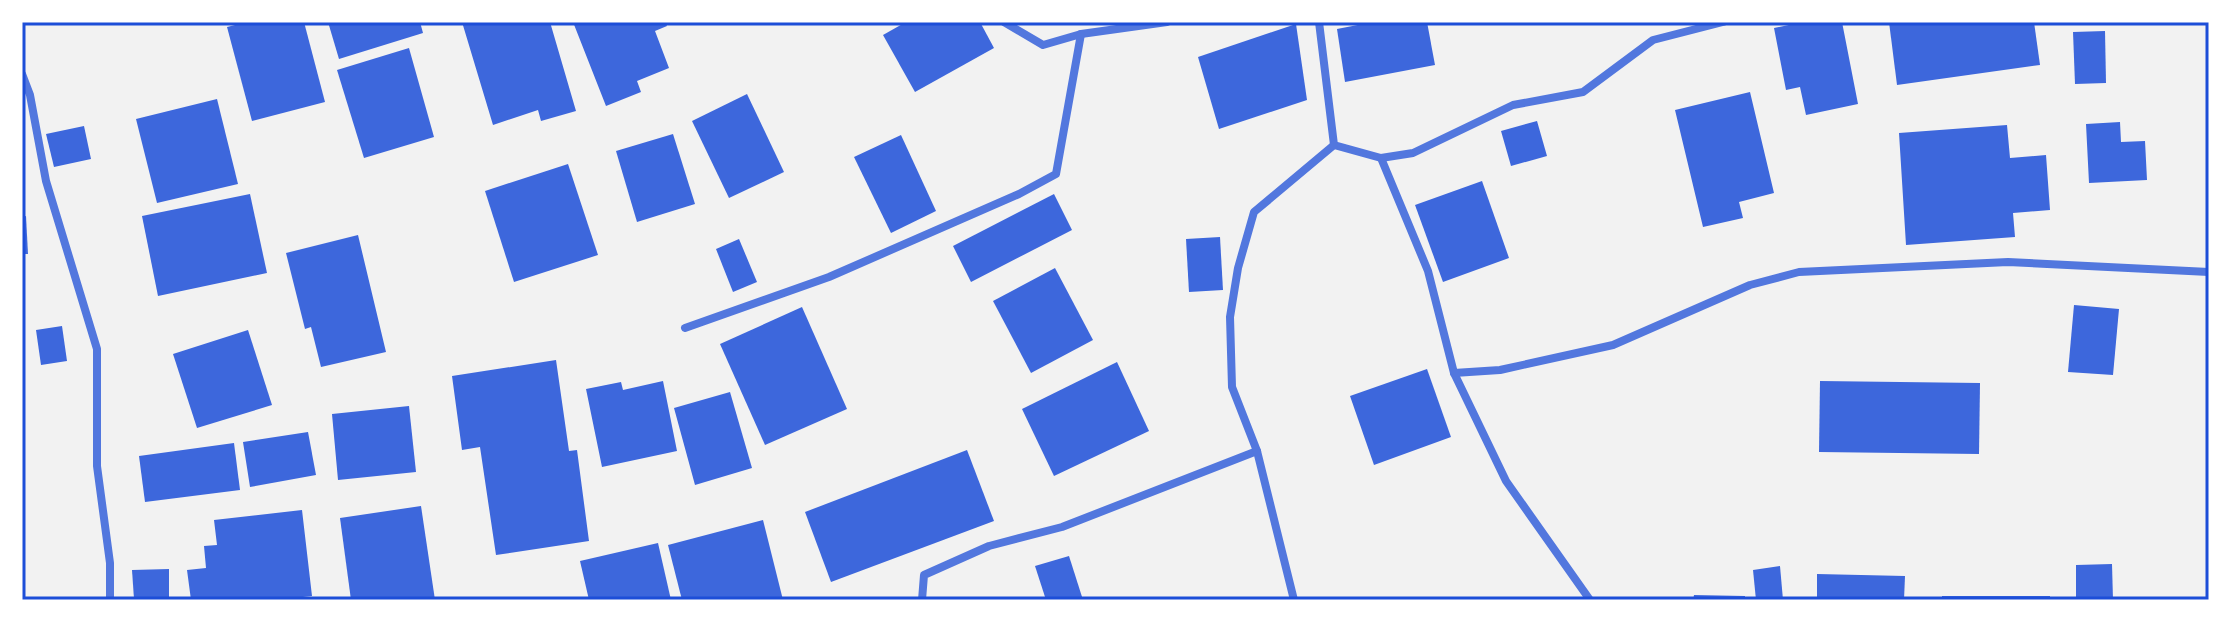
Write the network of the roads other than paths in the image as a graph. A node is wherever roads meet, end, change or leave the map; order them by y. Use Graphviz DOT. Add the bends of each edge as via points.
graph roads {
  1 [pos="1004,22"];
  2 [pos="1167,22"];
  3 [pos="1319,22"];
  4 [pos="1723,22"];
  5 [pos="1081,34"];
  6 [pos="22,74"];
  7 [pos="1334,145"];
  8 [pos="1381,158"];
  9 [pos="2209,272"];
  10 [pos="685,328"];
  11 [pos="1454,373"];
  12 [pos="1257,451"];
  13 [pos="110,600"];
  14 [pos="922,600"];
  15 [pos="1294,600"];
  16 [pos="1590,600"];
  1 -- 5 [label="street" via="1043,45"];
  2 -- 5 [label="street"];
  3 -- 7 [label="street"];
  4 -- 8 [label="street" via="1653,40 1583,92 1513,105 1413,153"];
  5 -- 10 [label="street" via="1056,174 829,277"];
  6 -- 13 [label="street" via="46,181 97,349 97,466"];
  7 -- 8 [label="street"];
  7 -- 12 [label="street" via="1254,212 1238,268 1230,317 1232,387"];
  8 -- 11 [label="street" via="1428,271"];
  9 -- 11 [label="street" via="2008,262 1799,272 1750,285 1613,345 1500,370"];
  11 -- 16 [label="street" via="1506,481"];
  12 -- 14 [label="street" via="937,569 924,575"];
  12 -- 15 [label="street"];
}
